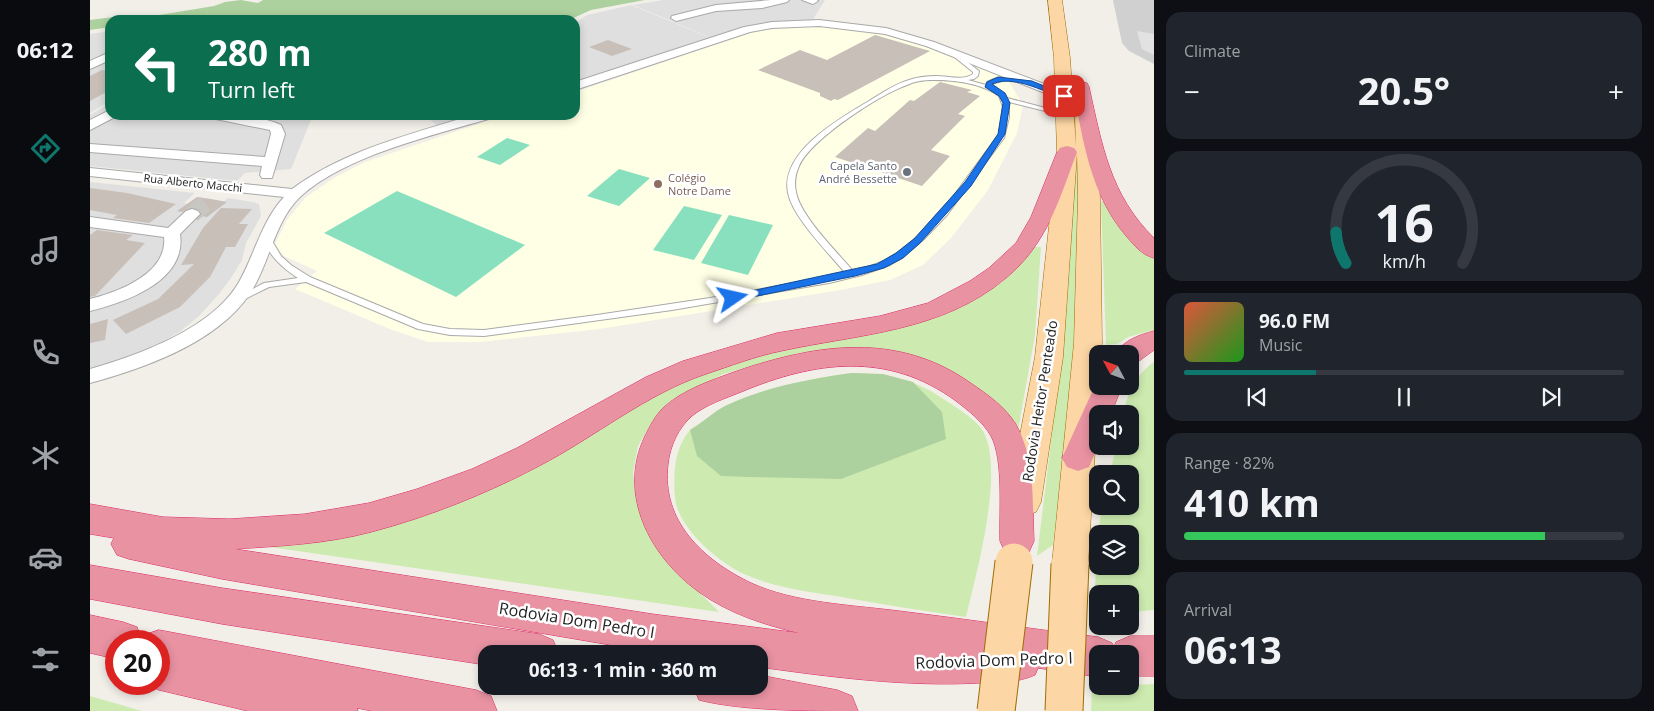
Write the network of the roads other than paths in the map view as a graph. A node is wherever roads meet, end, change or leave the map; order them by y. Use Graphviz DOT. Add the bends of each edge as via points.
graph roads {
  1 [pos="784,0"];
  2 [pos="1054,0"];
  3 [pos="1066,0"];
  4 [pos="762,5"];
  5 [pos="676,18"];
  6 [pos="777,25"];
  7 [pos="705,43"];
  8 [pos="952,52"];
  9 [pos="105,58"];
  10 [pos="90,66"];
  11 [pos="580,75"];
  12 [pos="950,78"];
  13 [pos="1030,82"];
  14 [pos="580,84"];
  15 [pos="992,90"];
  16 [pos="1004,99"];
  17 [pos="1070,99"];
  18 [pos="105,117"];
  19 [pos="244,120"];
  20 [pos="472,120"];
  21 [pos="90,126"];
  22 [pos="90,148"];
  23 [pos="1067,152"];
  24 [pos="270,162"];
  25 [pos="90,172"];
  26 [pos="225,186"];
  27 [pos="262,190"];
  28 [pos="295,194"];
  29 [pos="211,199"];
  30 [pos="192,214"];
  31 [pos="90,222"];
  32 [pos="172,233"];
  33 [pos="266,238"];
  34 [pos="1154,251"];
  35 [pos="852,274"];
  36 [pos="308,279"];
  37 [pos="232,304"];
  38 [pos="90,305"];
  39 [pos="1154,340"];
  40 [pos="1139,347"];
  41 [pos="90,376"];
  42 [pos="1104,395"];
  43 [pos="1078,458"];
  44 [pos="90,519"];
  45 [pos="90,536"];
  46 [pos="1016,551"];
  47 [pos="90,582"];
  48 [pos="90,634"];
  49 [pos="105,637"];
  50 [pos="481,645"];
  51 [pos="1089,650"];
  52 [pos="90,651"];
  53 [pos="170,651"];
  54 [pos="105,655"];
  55 [pos="1089,657"];
  56 [pos="170,673"];
  57 [pos="758,695"];
  58 [pos="337,711"];
  59 [pos="476,711"];
  60 [pos="838,711"];
  61 [pos="996,711"];
  62 [pos="1064,711"];
  1 -- 4 [label="street"];
  2 -- 17 [label="main road, Rodovia Heitor Penteado"];
  3 -- 17 [label="main road, Rodovia Heitor Penteado" via="1078,60"];
  4 -- 5 [label="street" via="716,8"];
  4 -- 6 [label="street"];
  6 -- 7 [label="street" via="748,29"];
  6 -- 8 [label="street" via="862,26 908,36"];
  7 -- 11 [label="street" via="685,41"];
  7 -- 14 [label="street"];
  8 -- 12 [label="lane" via="971,66 976,74 964,79"];
  8 -- 13 [label="street"];
  9 -- 10 [label="street"];
  12 -- 15 [label="lane"];
  12 -- 35 [label="lane" via="931,78 900,85 839,121 797,163 791,176 791,193 798,207"];
  13 -- 15 [label="lane" via="1000,78 989,83"];
  13 -- 17 [label="street"];
  15 -- 16 [label="lane"];
  16 -- 17 [label="lane"];
  16 -- 35 [label="lane" via="1002,134 968,184 900,256"];
  17 -- 23 [label="main road, Rodovia Heitor Penteado"];
  17 -- 34 [label="highway" via="1099,162 1109,194 1122,216"];
  17 -- 43 [label="main road, Rodovia Heitor Penteado" via="1090,197 1088,342"];
  18 -- 21 [label="street"];
  19 -- 24 [label="street" via="276,128 278,134"];
  20 -- 28 [label="street" via="365,156"];
  22 -- 24 [label="street"];
  23 -- 44 [label="highway" via="1042,217 1024,247 998,273 960,298 909,318 777,342 693,368 618,404 528,457 421,502 369,518 305,529 230,534 163,532"];
  23 -- 46 [label="main road, Rodovia Heitor Penteado" via="1050,357"];
  24 -- 27 [label="street"];
  25 -- 26 [label="street, Rua Alberto Macchi"];
  26 -- 27 [label="street, Rua Alberto Macchi"];
  26 -- 29 [label="street"];
  27 -- 28 [label="street, Rua Alberto Macchi"];
  28 -- 33 [label="street"];
  30 -- 32 [label="street"];
  31 -- 32 [label="street"];
  32 -- 38 [label="street" via="175,241 172,253 163,268 148,281 105,302"];
  33 -- 36 [label="lane" via="273,254 282,263"];
  33 -- 37 [label="street" via="246,285"];
  35 -- 36 [label="lane" via="714,302 484,333 421,327"];
  36 -- 37 [label="lane" via="267,285"];
  37 -- 41 [label="street" via="201,329 162,351 116,370"];
  39 -- 40 [label="highway"];
  42 -- 43 [label="highway"];
  43 -- 62 [label="main road, Rodovia Heitor Penteado, bridge"];
  45 -- 55 [label="highway, Rodovia Dom Pedro I" via="222,563 642,631 787,651 949,665"];
  46 -- 51 [label="highway" via="1013,463 1009,444 999,424 983,406 959,388 936,374 904,362 844,357 815,360 757,374 683,408 664,429 653,451 651,481 655,512 668,537 689,563 753,601 804,616"];
  46 -- 61 [label="main road, Rodovia Heitor Penteado, bridge"];
  47 -- 50 [label="highway" via="222,606"];
  48 -- 49 [label="highway"];
  52 -- 54 [label="highway"];
  53 -- 59 [label="highway"];
  56 -- 58 [label="highway"];
  57 -- 60 [label="highway"];
}
